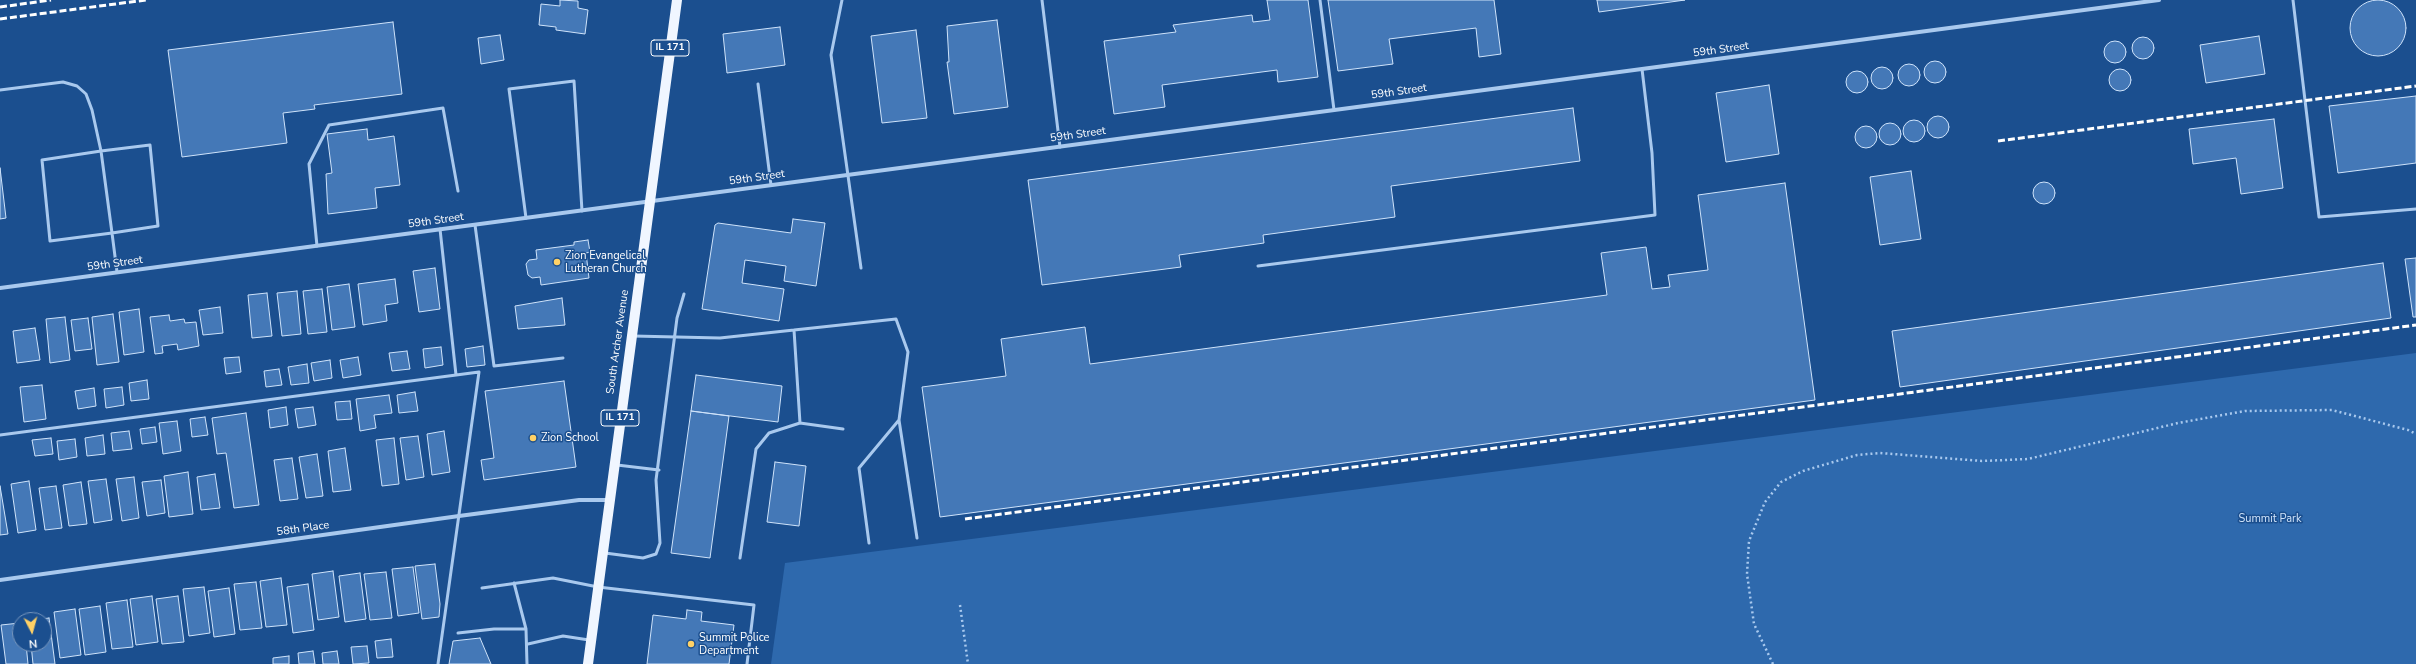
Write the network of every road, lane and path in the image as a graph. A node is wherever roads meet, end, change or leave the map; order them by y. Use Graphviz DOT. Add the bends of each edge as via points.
graph roads {
  1 [pos="677,0"];
  2 [pos="842,0"];
  3 [pos="1042,0"];
  4 [pos="1320,0"];
  5 [pos="2159,0"];
  6 [pos="2293,0"];
  7 [pos="1642,69"];
  8 [pos="758,84"];
  9 [pos="0,90"];
  10 [pos="1334,110"];
  11 [pos="1060,147"];
  12 [pos="101,151"];
  13 [pos="848,175"];
  14 [pos="771,185"];
  15 [pos="458,191"];
  16 [pos="649,202"];
  17 [pos="2416,209"];
  18 [pos="582,211"];
  19 [pos="526,218"];
  20 [pos="475,225"];
  21 [pos="440,230"];
  22 [pos="112,233"];
  23 [pos="317,246"];
  24 [pos="1258,266"];
  25 [pos="861,268"];
  26 [pos="117,272"];
  27 [pos="0,288"];
  28 [pos="684,294"];
  29 [pos="794,330"];
  30 [pos="631,336"];
  31 [pos="675,337"];
  32 [pos="563,358"];
  33 [pos="456,375"];
  34 [pos="899,420"];
  35 [pos="800,423"];
  36 [pos="843,429"];
  37 [pos="2416,434"];
  38 [pos="0,435"];
  39 [pos="614,465"];
  40 [pos="659,470"];
  41 [pos="609,500"];
  42 [pos="459,516"];
  43 [pos="917,538"];
  44 [pos="869,543"];
  45 [pos="603,553"];
  46 [pos="740,558"];
  47 [pos="0,580"];
  48 [pos="514,583"];
  49 [pos="598,587"];
  50 [pos="482,588"];
  51 [pos="960,606"];
  52 [pos="526,629"];
  53 [pos="458,632"];
  54 [pos="591,640"];
  55 [pos="528,644"];
  56 [pos="438,664"];
  57 [pos="527,664"];
  58 [pos="588,664"];
  59 [pos="747,664"];
  60 [pos="968,664"];
  61 [pos="1773,664"];
  1 -- 16 [label="main road, South Archer Avenue / IL 171"];
  2 -- 13 [label="lane" via="831,55"];
  3 -- 11 [label="lane"];
  4 -- 10 [label="lane"];
  5 -- 7 [label="street, 59th Street"];
  6 -- 17 [label="lane" via="2319,217"];
  7 -- 10 [label="street, 59th Street"];
  7 -- 24 [label="lane" via="1652,153 1655,215"];
  8 -- 14 [label="lane"];
  9 -- 12 [label="lane" via="63,82 77,86 86,94 92,110"];
  10 -- 11 [label="street, 59th Street"];
  11 -- 13 [label="street, 59th Street"];
  12 -- 22 [label="lane"];
  12 -- 22 [label="lane" via="150,145 158,226"];
  12 -- 22 [label="lane" via="42,160 50,241"];
  13 -- 14 [label="street, 59th Street"];
  13 -- 25 [label="lane"];
  14 -- 16 [label="street, 59th Street"];
  15 -- 23 [label="lane" via="443,108 329,125 309,164"];
  16 -- 18 [label="street, 59th Street"];
  16 -- 30 [label="main road, South Archer Avenue / IL 171"];
  18 -- 19 [label="street, 59th Street"];
  18 -- 19 [label="lane" via="574,82 509,89"];
  19 -- 20 [label="street, 59th Street"];
  20 -- 21 [label="street, 59th Street"];
  20 -- 32 [label="lane" via="494,366"];
  21 -- 23 [label="street, 59th Street"];
  21 -- 33 [label="lane"];
  22 -- 26 [label="lane"];
  23 -- 26 [label="street, 59th Street"];
  26 -- 27 [label="street, 59th Street"];
  28 -- 31 [label="lane"];
  29 -- 31 [label="lane" via="720,338"];
  29 -- 34 [label="lane" via="896,319 908,352"];
  29 -- 35 [label="lane"];
  30 -- 31 [label="lane"];
  30 -- 39 [label="main road, South Archer Avenue / IL 171"];
  31 -- 40 [label="lane"];
  33 -- 38 [label="lane"];
  33 -- 42 [label="lane" via="479,372"];
  34 -- 43 [label="lane"];
  34 -- 44 [label="lane" via="859,468"];
  35 -- 36 [label="lane"];
  35 -- 46 [label="lane" via="769,433 756,448"];
  37 -- 61 [label="path" via="2332,410 2245,411 2178,423 2028,459 1982,461 1880,453 1857,455 1803,471 1781,482 1765,502 1749,541 1748,574 1754,624 1767,657"];
  39 -- 40 [label="lane"];
  39 -- 41 [label="main road, South Archer Avenue / IL 171"];
  40 -- 45 [label="lane" via="656,480 660,543 656,554 643,558"];
  41 -- 42 [label="street, 58th Place" via="579,500"];
  41 -- 45 [label="main road, South Archer Avenue / IL 171"];
  42 -- 47 [label="street, 58th Place"];
  42 -- 56 [label="lane"];
  45 -- 49 [label="main road, South Archer Avenue / IL 171"];
  48 -- 49 [label="lane" via="553,578"];
  48 -- 50 [label="lane"];
  48 -- 52 [label="lane"];
  49 -- 54 [label="main road, South Archer Avenue / IL 171"];
  49 -- 59 [label="lane" via="754,605"];
  51 -- 60 [label="path"];
  52 -- 53 [label="lane"];
  52 -- 55 [label="lane"];
  54 -- 55 [label="lane" via="563,636"];
  54 -- 58 [label="main road, South Archer Avenue / IL 171"];
  55 -- 57 [label="lane"];
}
